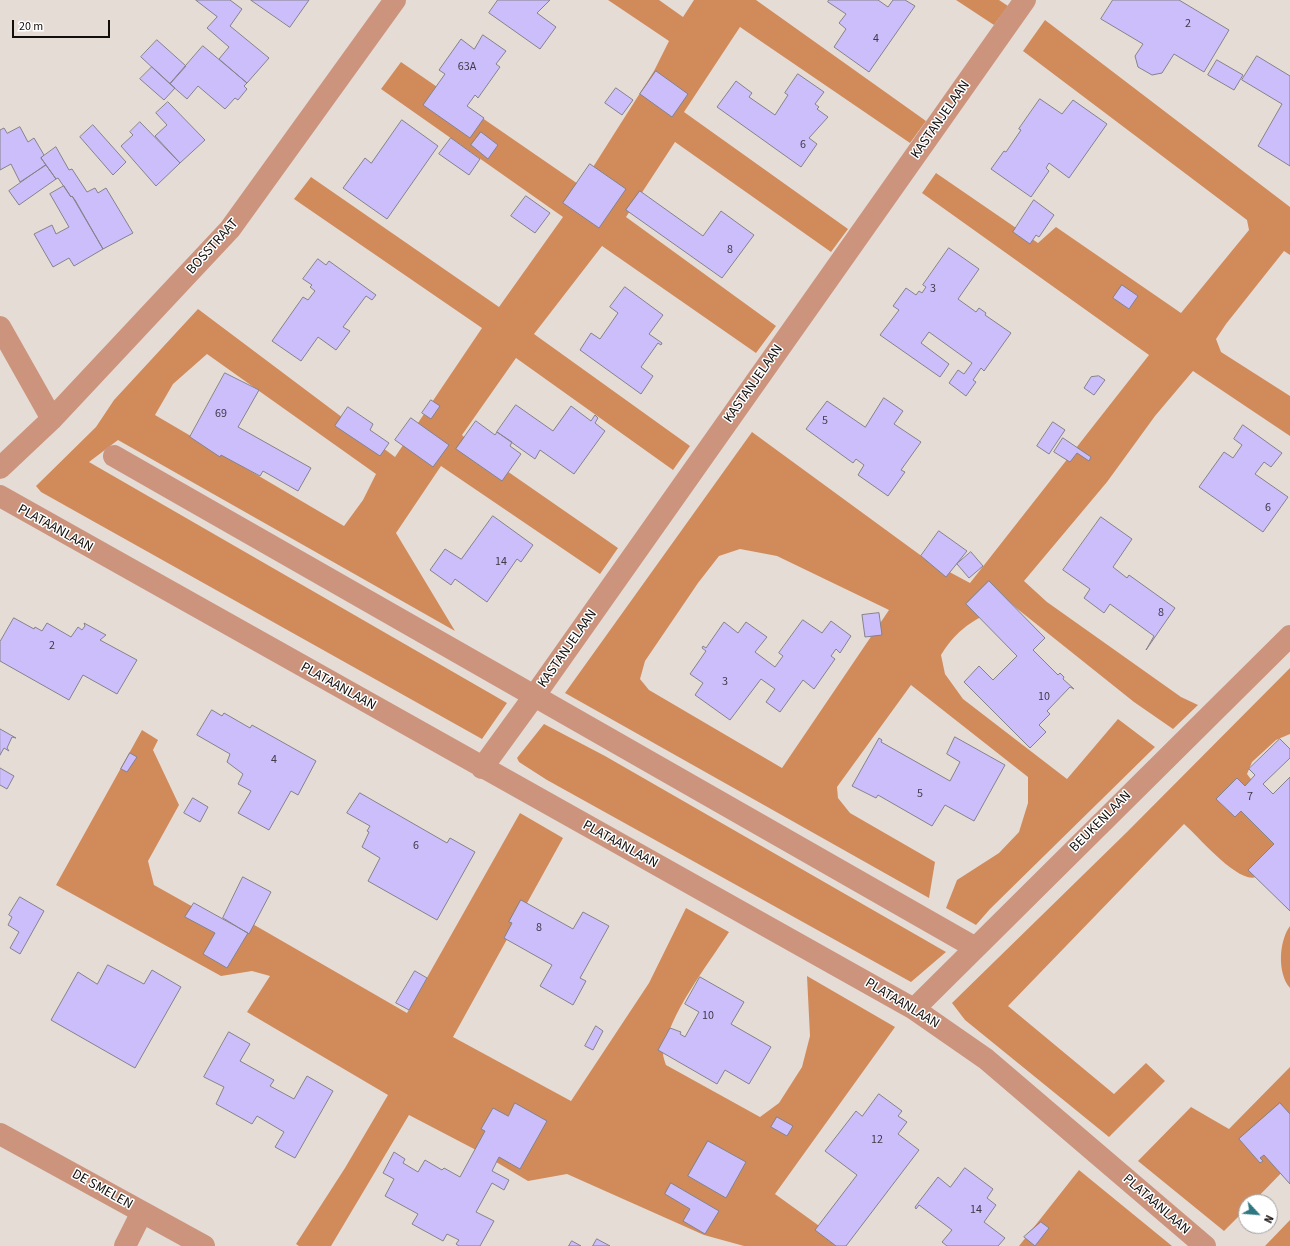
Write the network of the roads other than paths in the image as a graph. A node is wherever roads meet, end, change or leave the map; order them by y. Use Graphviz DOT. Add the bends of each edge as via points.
graph roads {
  1 [pos="395,0"];
  2 [pos="1025,0"];
  3 [pos="0,327"];
  4 [pos="52,419"];
  5 [pos="114,456"];
  6 [pos="0,468"];
  7 [pos="0,496"];
  8 [pos="1290,636"];
  9 [pos="535,695"];
  10 [pos="482,768"];
  11 [pos="974,947"];
  12 [pos="914,1009"];
  13 [pos="0,1134"];
  14 [pos="142,1212"];
  15 [pos="125,1246"];
  16 [pos="204,1246"];
  17 [pos="1205,1246"];
  1 -- 4 [label="street, BOSSTRAAT" via="230,229"];
  2 -- 9 [label="street, KASTANJELAAN"];
  3 -- 4 [label="street"];
  4 -- 6 [label="street, BOSSTRAAT"];
  5 -- 9 [label="street"];
  7 -- 10 [label="street, PLATAANLAAN"];
  8 -- 11 [label="street, BEUKENLAAN"];
  9 -- 10 [label="street, KASTANJELAAN"];
  9 -- 11 [label="street"];
  10 -- 12 [label="street, PLATAANLAAN"];
  11 -- 12 [label="street, BEUKENLAAN"];
  12 -- 17 [label="street, PLATAANLAAN" via="986,1059"];
  13 -- 14 [label="street, DE SMELEN"];
  14 -- 15 [label="street"];
  14 -- 16 [label="street, DE SMELEN"];
}
